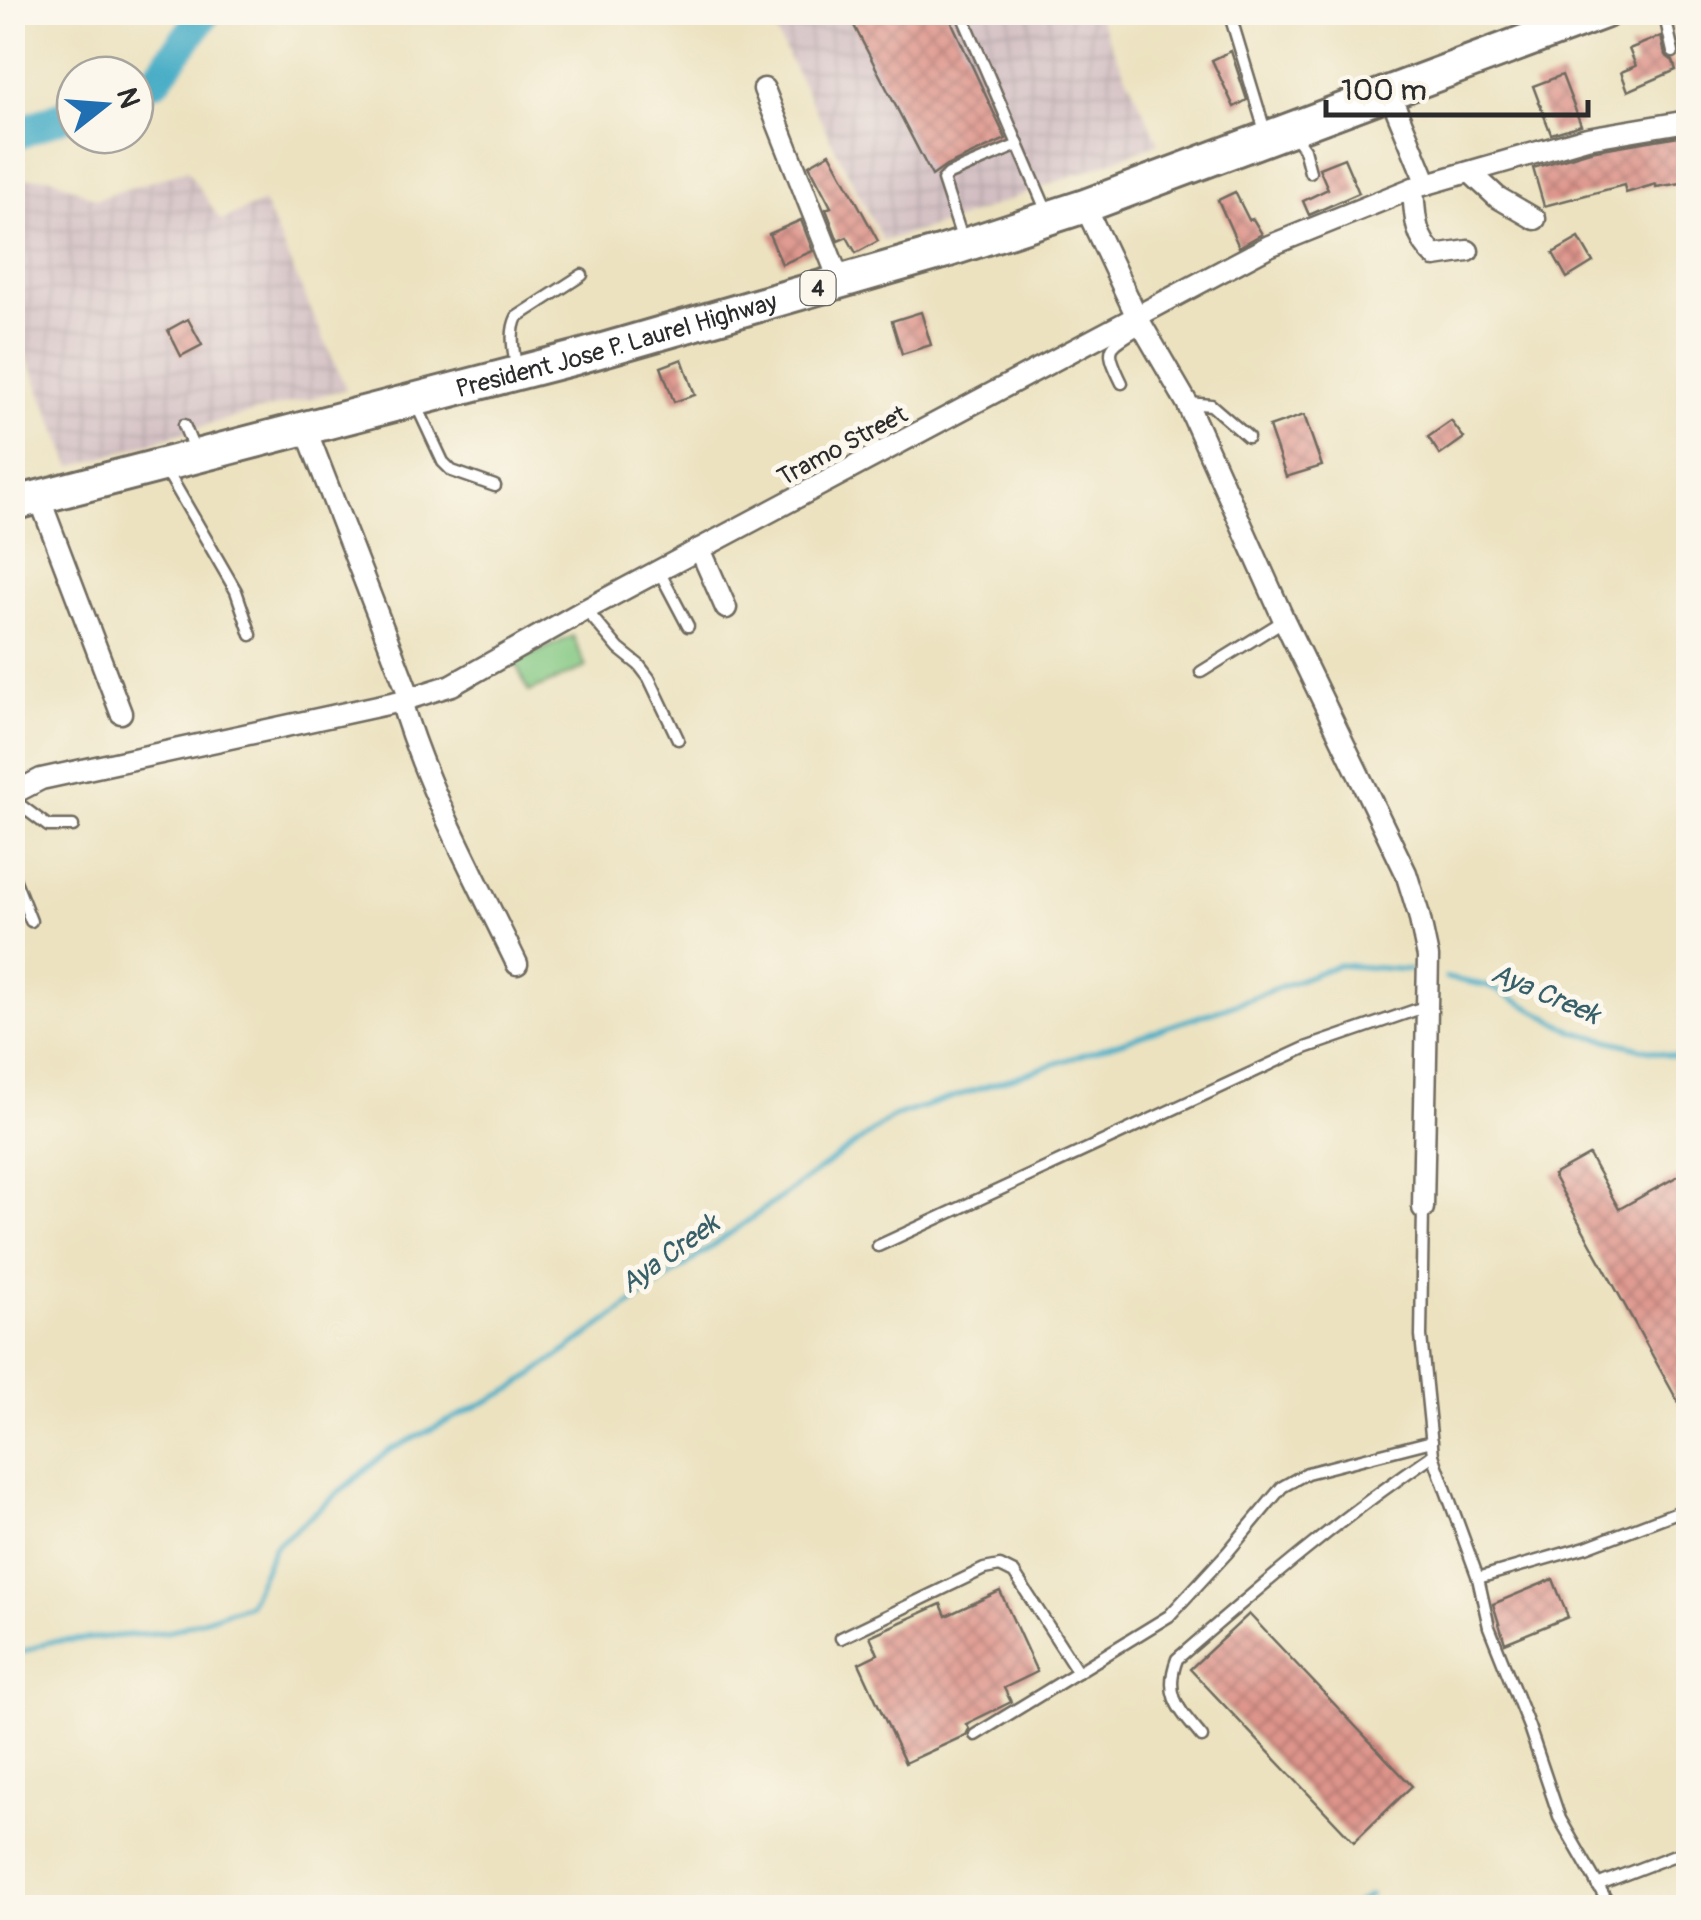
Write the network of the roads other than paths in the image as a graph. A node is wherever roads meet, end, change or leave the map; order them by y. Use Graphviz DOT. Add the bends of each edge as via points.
graph roads {
  1 [pos="960,12"];
  2 [pos="1229,12"];
  3 [pos="1604,12"];
  4 [pos="1664,12"];
  5 [pos="1673,52"];
  6 [pos="764,89"];
  7 [pos="1389,92"];
  8 [pos="1688,121"];
  9 [pos="1278,133"];
  10 [pos="1018,146"];
  11 [pos="1310,172"];
  12 [pos="1470,172"];
  13 [pos="1420,186"];
  14 [pos="1085,206"];
  15 [pos="1049,218"];
  16 [pos="1535,219"];
  17 [pos="964,245"];
  18 [pos="1468,251"];
  19 [pos="582,275"];
  20 [pos="840,282"];
  21 [pos="1139,322"];
  22 [pos="517,372"];
  23 [pos="1122,383"];
  24 [pos="413,398"];
  25 [pos="1187,403"];
  26 [pos="305,427"];
  27 [pos="1248,437"];
  28 [pos="163,465"];
  29 [pos="495,486"];
  30 [pos="26,501"];
  31 [pos="700,549"];
  32 [pos="659,570"];
  33 [pos="726,608"];
  34 [pos="585,610"];
  35 [pos="1284,620"];
  36 [pos="688,626"];
  37 [pos="251,636"];
  38 [pos="1201,672"];
  39 [pos="405,700"];
  40 [pos="120,713"];
  41 [pos="678,739"];
  42 [pos="12,797"];
  43 [pos="73,826"];
  44 [pos="12,873"];
  45 [pos="31,920"];
  46 [pos="517,964"];
  47 [pos="1428,1006"];
  48 [pos="1422,1208"];
  49 [pos="878,1246"];
  50 [pos="1432,1440"];
  51 [pos="1433,1455"];
  52 [pos="1688,1508"];
  53 [pos="1478,1578"];
  54 [pos="841,1638"];
  55 [pos="1078,1672"];
  56 [pos="975,1735"];
  57 [pos="1202,1737"];
  58 [pos="1688,1850"];
  59 [pos="1598,1885"];
  60 [pos="1611,1908"];
  1 -- 10 [label="lane"];
  2 -- 9 [label="lane"];
  3 -- 7 [label="highway, President Jose P. Laurel Highway / 4"];
  4 -- 5 [label="lane"];
  6 -- 20 [label="street"];
  7 -- 9 [label="highway, President Jose P. Laurel Highway / 4"];
  7 -- 13 [label="street"];
  8 -- 12 [label="street, Tramo Street" via="1587,138"];
  9 -- 11 [label="lane" via="1304,149"];
  9 -- 14 [label="highway, President Jose P. Laurel Highway / 4"];
  10 -- 15 [label="lane"];
  10 -- 17 [label="lane" via="944,180"];
  12 -- 13 [label="street, Tramo Street"];
  12 -- 16 [label="street"];
  13 -- 18 [label="street" via="1419,239 1435,256"];
  13 -- 21 [label="street, Tramo Street" via="1269,246"];
  14 -- 15 [label="highway, President Jose P. Laurel Highway / 4"];
  14 -- 21 [label="street"];
  15 -- 17 [label="highway, President Jose P. Laurel Highway / 4"];
  17 -- 20 [label="highway, President Jose P. Laurel Highway / 4"];
  19 -- 22 [label="lane" via="517,317"];
  20 -- 22 [label="highway, President Jose P. Laurel Highway / 4"];
  21 -- 23 [label="lane" via="1109,352"];
  21 -- 25 [label="street"];
  21 -- 31 [label="street, Tramo Street"];
  22 -- 24 [label="highway, President Jose P. Laurel Highway / 4"];
  24 -- 26 [label="highway, President Jose P. Laurel Highway / 4"];
  24 -- 29 [label="lane" via="443,462"];
  25 -- 27 [label="lane" via="1210,405"];
  25 -- 35 [label="street"];
  26 -- 28 [label="highway, President Jose P. Laurel Highway / 4" via="190,440"];
  26 -- 39 [label="street"];
  28 -- 30 [label="highway, President Jose P. Laurel Highway / 4"];
  28 -- 37 [label="lane" via="236,591"];
  30 -- 40 [label="street"];
  31 -- 32 [label="street, Tramo Street"];
  31 -- 33 [label="street"];
  32 -- 34 [label="street, Tramo Street"];
  32 -- 36 [label="lane"];
  34 -- 39 [label="street, Tramo Street" via="452,686"];
  34 -- 41 [label="lane" via="649,678"];
  35 -- 38 [label="lane"];
  35 -- 47 [label="street" via="1406,873 1428,957"];
  39 -- 42 [label="street, Tramo Street" via="42,780"];
  39 -- 46 [label="street" via="411,736 436,795"];
  42 -- 43 [label="lane" via="48,826"];
  44 -- 45 [label="lane"];
  47 -- 48 [label="street"];
  47 -- 49 [label="lane" via="1305,1048"];
  48 -- 50 [label="lane" via="1421,1336"];
  50 -- 51 [label="lane"];
  50 -- 55 [label="lane" via="1307,1473 1282,1487 1170,1616"];
  51 -- 53 [label="lane"];
  51 -- 57 [label="lane" via="1281,1568 1178,1660 1172,1696"];
  52 -- 53 [label="lane"];
  53 -- 59 [label="lane" via="1489,1626 1560,1819"];
  54 -- 55 [label="lane" via="1000,1566 1014,1573"];
  55 -- 56 [label="lane"];
  58 -- 59 [label="lane"];
  59 -- 60 [label="lane"];
}
